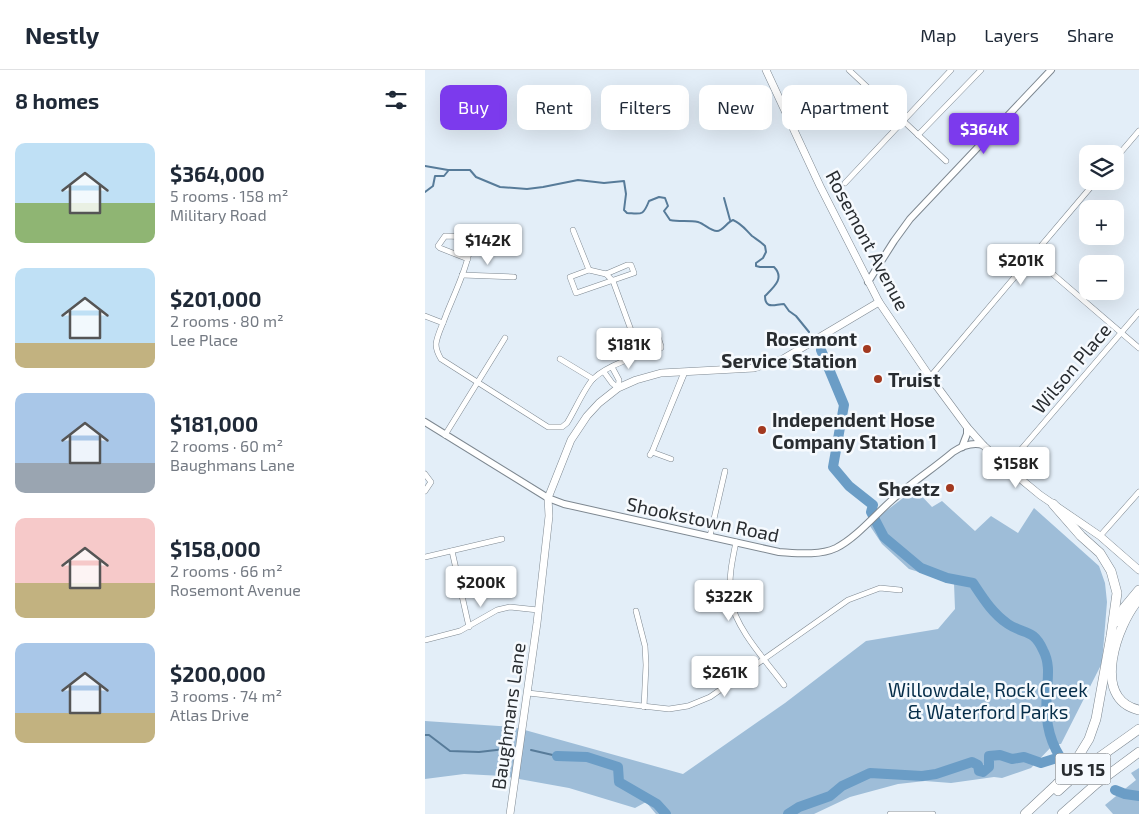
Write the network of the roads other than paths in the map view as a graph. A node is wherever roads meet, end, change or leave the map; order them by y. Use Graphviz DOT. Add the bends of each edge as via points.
graph roads {
  1 [pos="766,70"];
  2 [pos="849,70"];
  3 [pos="951,70"];
  4 [pos="981,70"];
  5 [pos="1051,70"];
  6 [pos="865,85"];
  7 [pos="907,116"];
  8 [pos="907,124"];
  9 [pos="894,130"];
  10 [pos="1139,131"];
  11 [pos="918,135"];
  12 [pos="1124,148"];
  13 [pos="946,161"];
  14 [pos="845,183"];
  15 [pos="1089,190"];
  16 [pos="573,230"];
  17 [pos="1033,257"];
  18 [pos="468,259"];
  19 [pos="589,270"];
  20 [pos="607,274"];
  21 [pos="462,275"];
  22 [pos="514,277"];
  23 [pos="613,281"];
  24 [pos="868,282"];
  25 [pos="879,302"];
  26 [pos="1139,312"];
  27 [pos="425,316"];
  28 [pos="443,323"];
  29 [pos="1121,333"];
  30 [pos="505,338"];
  31 [pos="635,341"];
  32 [pos="1139,348"];
  33 [pos="638,355"];
  34 [pos="560,359"];
  35 [pos="612,367"];
  36 [pos="604,372"];
  37 [pos="684,374"];
  38 [pos="930,377"];
  39 [pos="593,379"];
  40 [pos="478,382"];
  41 [pos="618,388"];
  42 [pos="425,422"];
  43 [pos="967,427"];
  44 [pos="445,435"];
  45 [pos="983,445"];
  46 [pos="961,447"];
  47 [pos="671,459"];
  48 [pos="1006,467"];
  49 [pos="725,471"];
  50 [pos="425,474"];
  51 [pos="425,491"];
  52 [pos="1139,492"];
  53 [pos="548,498"];
  54 [pos="1053,504"];
  55 [pos="710,536"];
  56 [pos="1101,536"];
  57 [pos="501,539"];
  58 [pos="736,542"];
  59 [pos="452,551"];
  60 [pos="425,557"];
  61 [pos="1139,570"];
  62 [pos="900,590"];
  63 [pos="1139,590"];
  64 [pos="1139,599"];
  65 [pos="1136,605"];
  66 [pos="538,610"];
  67 [pos="636,611"];
  68 [pos="469,627"];
  69 [pos="1111,636"];
  70 [pos="425,640"];
  71 [pos="763,658"];
  72 [pos="784,685"];
  73 [pos="528,693"];
  74 [pos="644,707"];
  75 [pos="1139,710"];
  76 [pos="1139,729"];
  77 [pos="1139,752"];
  78 [pos="510,814"];
  79 [pos="890,814"];
  80 [pos="933,814"];
  81 [pos="1025,814"];
  82 [pos="1030,814"];
  83 [pos="1062,814"];
  1 -- 24 [label="main road, Rosemont Avenue"];
  2 -- 6 [label="street"];
  3 -- 7 [label="street"];
  4 -- 11 [label="street"];
  5 -- 24 [label="street" via="910,219"];
  8 -- 11 [label="street"];
  9 -- 14 [label="street"];
  10 -- 12 [label="street"];
  11 -- 13 [label="street"];
  15 -- 17 [label="street"];
  16 -- 19 [label="street"];
  17 -- 29 [label="street"];
  17 -- 38 [label="street"];
  18 -- 18 [label="street" via="472,237 445,236 440,248"];
  18 -- 21 [label="street"];
  19 -- 20 [label="street"];
  19 -- 23 [label="street" via="570,277 576,293"];
  20 -- 23 [label="street"];
  20 -- 23 [label="street" via="631,265 634,273"];
  21 -- 22 [label="street"];
  21 -- 28 [label="street"];
  23 -- 31 [label="street"];
  24 -- 25 [label="main road, Rosemont Avenue"];
  25 -- 37 [label="main road, Baughmans Lane" via="783,359 754,368"];
  25 -- 38 [label="main road, Rosemont Avenue"];
  26 -- 29 [label="street, Wilson Place"];
  27 -- 28 [label="street"];
  28 -- 40 [label="street" via="436,343 441,359"];
  29 -- 32 [label="street"];
  29 -- 48 [label="street, Wilson Place"];
  30 -- 40 [label="street"];
  31 -- 33 [label="street"];
  31 -- 33 [label="street" via="657,334 661,346"];
  33 -- 35 [label="street"];
  34 -- 39 [label="street"];
  35 -- 36 [label="street"];
  35 -- 41 [label="street" via="619,380"];
  36 -- 39 [label="street"];
  36 -- 41 [label="street"];
  37 -- 41 [label="main road, Baughmans Lane" via="661,373"];
  37 -- 47 [label="street" via="651,453"];
  38 -- 43 [label="main road, Rosemont Avenue"];
  39 -- 40 [label="street" via="567,423 556,428"];
  40 -- 44 [label="street"];
  41 -- 53 [label="main road, Baughmans Lane" via="599,403 571,440"];
  42 -- 44 [label="street, Shookstown Road"];
  43 -- 45 [label="main road, Rosemont Avenue"];
  43 -- 46 [label="street"];
  44 -- 53 [label="street, Shookstown Road"];
  45 -- 46 [label="street" via="974,443"];
  45 -- 48 [label="main road, Rosemont Avenue"];
  46 -- 58 [label="street, Shookstown Road" via="835,548 793,553"];
  48 -- 54 [label="main road, Rosemont Avenue"];
  49 -- 55 [label="street"];
  50 -- 51 [label="street" via="431,482"];
  52 -- 56 [label="street"];
  53 -- 55 [label="street, Shookstown Road"];
  53 -- 66 [label="main road, Baughmans Lane" via="549,516"];
  54 -- 56 [label="main road, Rosemont Avenue"];
  54 -- 69 [label="highway" via="1100,553 1111,571 1117,593"];
  55 -- 58 [label="street, Shookstown Road"];
  56 -- 61 [label="main road, Rosemont Avenue"];
  57 -- 59 [label="street"];
  58 -- 71 [label="street" via="731,602 744,632"];
  59 -- 60 [label="street"];
  59 -- 68 [label="street"];
  62 -- 71 [label="street" via="880,588 848,600"];
  63 -- 69 [label="highway" via="1124,608"];
  64 -- 65 [label="highway"];
  65 -- 75 [label="highway" via="1126,617 1115,644 1113,678 1120,698"];
  66 -- 68 [label="street" via="503,607"];
  66 -- 73 [label="main road, Baughmans Lane"];
  67 -- 74 [label="street" via="647,665"];
  68 -- 70 [label="street"];
  69 -- 81 [label="highway" via="1096,719 1089,739 1070,770"];
  71 -- 72 [label="street"];
  71 -- 74 [label="street" via="710,697 669,709"];
  73 -- 74 [label="street"];
  73 -- 78 [label="main road, Baughmans Lane"];
  76 -- 82 [label="highway, US 15" via="1080,771"];
  77 -- 83 [label="highway, US 15"];
  79 -- 80 [label="street"];
}
